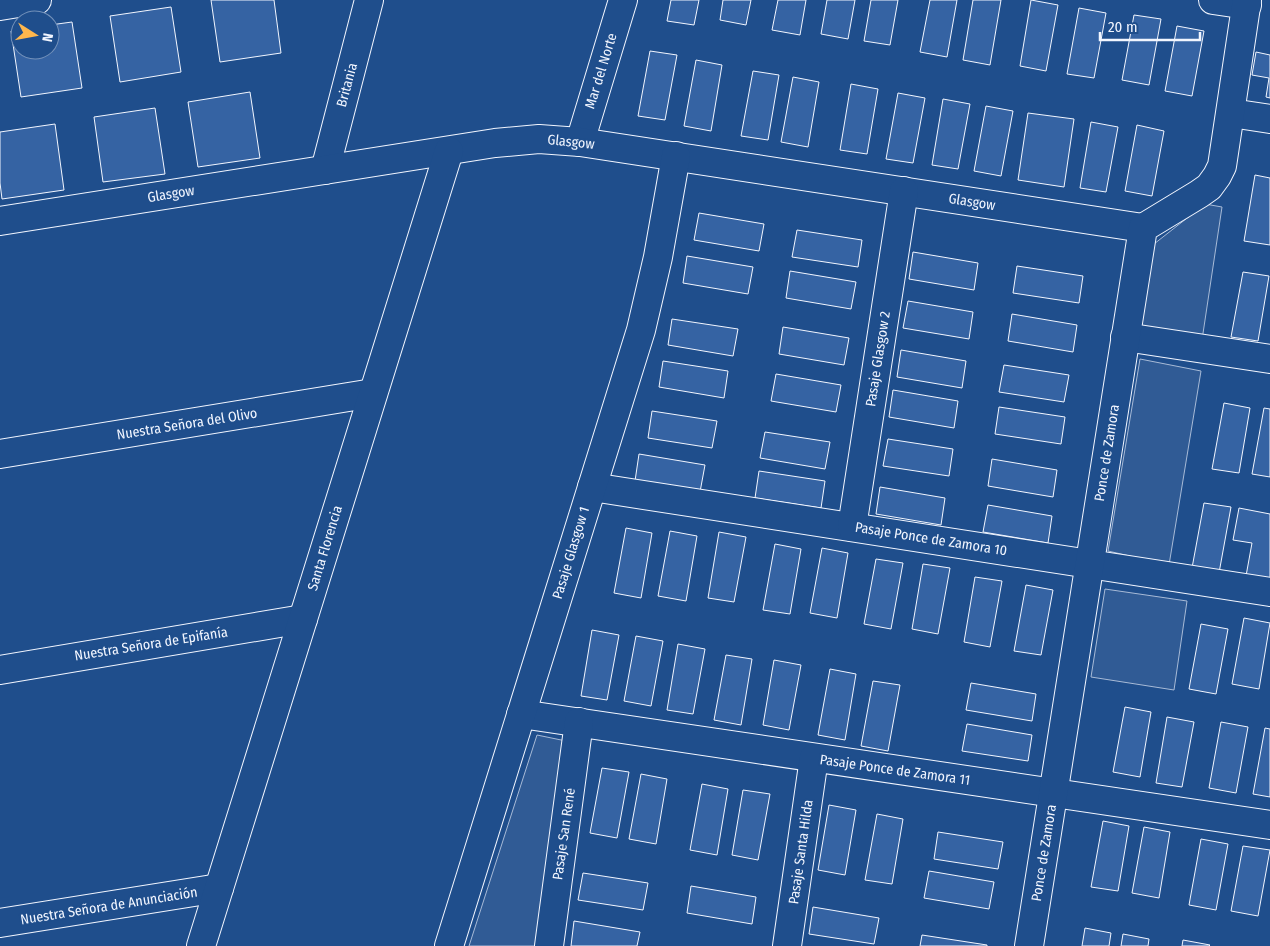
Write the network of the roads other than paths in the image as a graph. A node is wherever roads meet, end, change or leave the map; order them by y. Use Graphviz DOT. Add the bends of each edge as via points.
graph roads {
  1 [pos="37,0"];
  2 [pos="369,0"];
  3 [pos="623,0"];
  4 [pos="1213,0"];
  5 [pos="1247,2"];
  6 [pos="0,6"];
  7 [pos="1231,113"];
  8 [pos="1270,119"];
  9 [pos="580,142"];
  10 [pos="449,151"];
  11 [pos="676,156"];
  12 [pos="325,170"];
  13 [pos="904,191"];
  14 [pos="0,221"];
  15 [pos="1143,228"];
  16 [pos="1125,337"];
  17 [pos="1270,359"];
  18 [pos="373,393"];
  19 [pos="0,454"];
  20 [pos="592,487"];
  21 [pos="852,527"];
  22 [pos="1090,564"];
  23 [pos="1270,592"];
  24 [pos="303,619"];
  25 [pos="0,670"];
  26 [pos="521,714"];
  27 [pos="579,722"];
  28 [pos="814,758"];
  29 [pos="1054,793"];
  30 [pos="1270,825"];
  31 [pos="219,888"];
  32 [pos="0,923"];
  33 [pos="201,946"];
  34 [pos="449,946"];
  35 [pos="549,946"];
  36 [pos="787,946"];
  37 [pos="1030,946"];
  1 -- 6 [label="street"];
  2 -- 12 [label="street, Britania"];
  3 -- 9 [label="street, Mar del Norte"];
  4 -- 5 [label="street"];
  5 -- 7 [label="street"];
  7 -- 8 [label="street"];
  7 -- 15 [label="street" via="1222,166 1217,176 1199,194"];
  9 -- 10 [label="street, Glasgow" via="517,140"];
  9 -- 11 [label="street, Glasgow"];
  10 -- 12 [label="street, Glasgow"];
  10 -- 18 [label="street, Santa Florencia"];
  11 -- 13 [label="street, Glasgow"];
  11 -- 20 [label="street, Pasaje Glasgow 1" via="641,330"];
  12 -- 14 [label="street, Glasgow"];
  13 -- 15 [label="street, Glasgow"];
  13 -- 21 [label="street, Pasaje Glasgow 2"];
  15 -- 16 [label="street, Ponce de Zamora"];
  16 -- 17 [label="street"];
  16 -- 22 [label="street, Ponce de Zamora"];
  18 -- 19 [label="street, Nuestra Señora del Olivo"];
  18 -- 24 [label="street, Santa Florencia"];
  20 -- 21 [label="street, Pasaje Ponce de Zamora 10"];
  20 -- 26 [label="street, Pasaje Glasgow 1"];
  21 -- 22 [label="street, Pasaje Ponce de Zamora 10"];
  22 -- 23 [label="street, Pasaje Ponce de Zamora 10"];
  22 -- 29 [label="street, Ponce de Zamora"];
  24 -- 25 [label="street, Nuestra Señora de Epifanía"];
  24 -- 31 [label="street, Santa Florencia"];
  26 -- 27 [label="street, Pasaje Ponce de Zamora 11"];
  26 -- 34 [label="street, Pasaje Glasgow 1"];
  27 -- 28 [label="street, Pasaje Ponce de Zamora 11"];
  27 -- 35 [label="street, Pasaje San René"];
  28 -- 29 [label="street, Pasaje Ponce de Zamora 11"];
  28 -- 36 [label="street, Pasaje Santa Hilda"];
  29 -- 30 [label="street, Pasaje Ponce de Zamora 11"];
  29 -- 37 [label="street, Ponce de Zamora"];
  31 -- 32 [label="street, Nuestra Señora de Anunciación"];
  31 -- 33 [label="street, Santa Florencia"];
}
